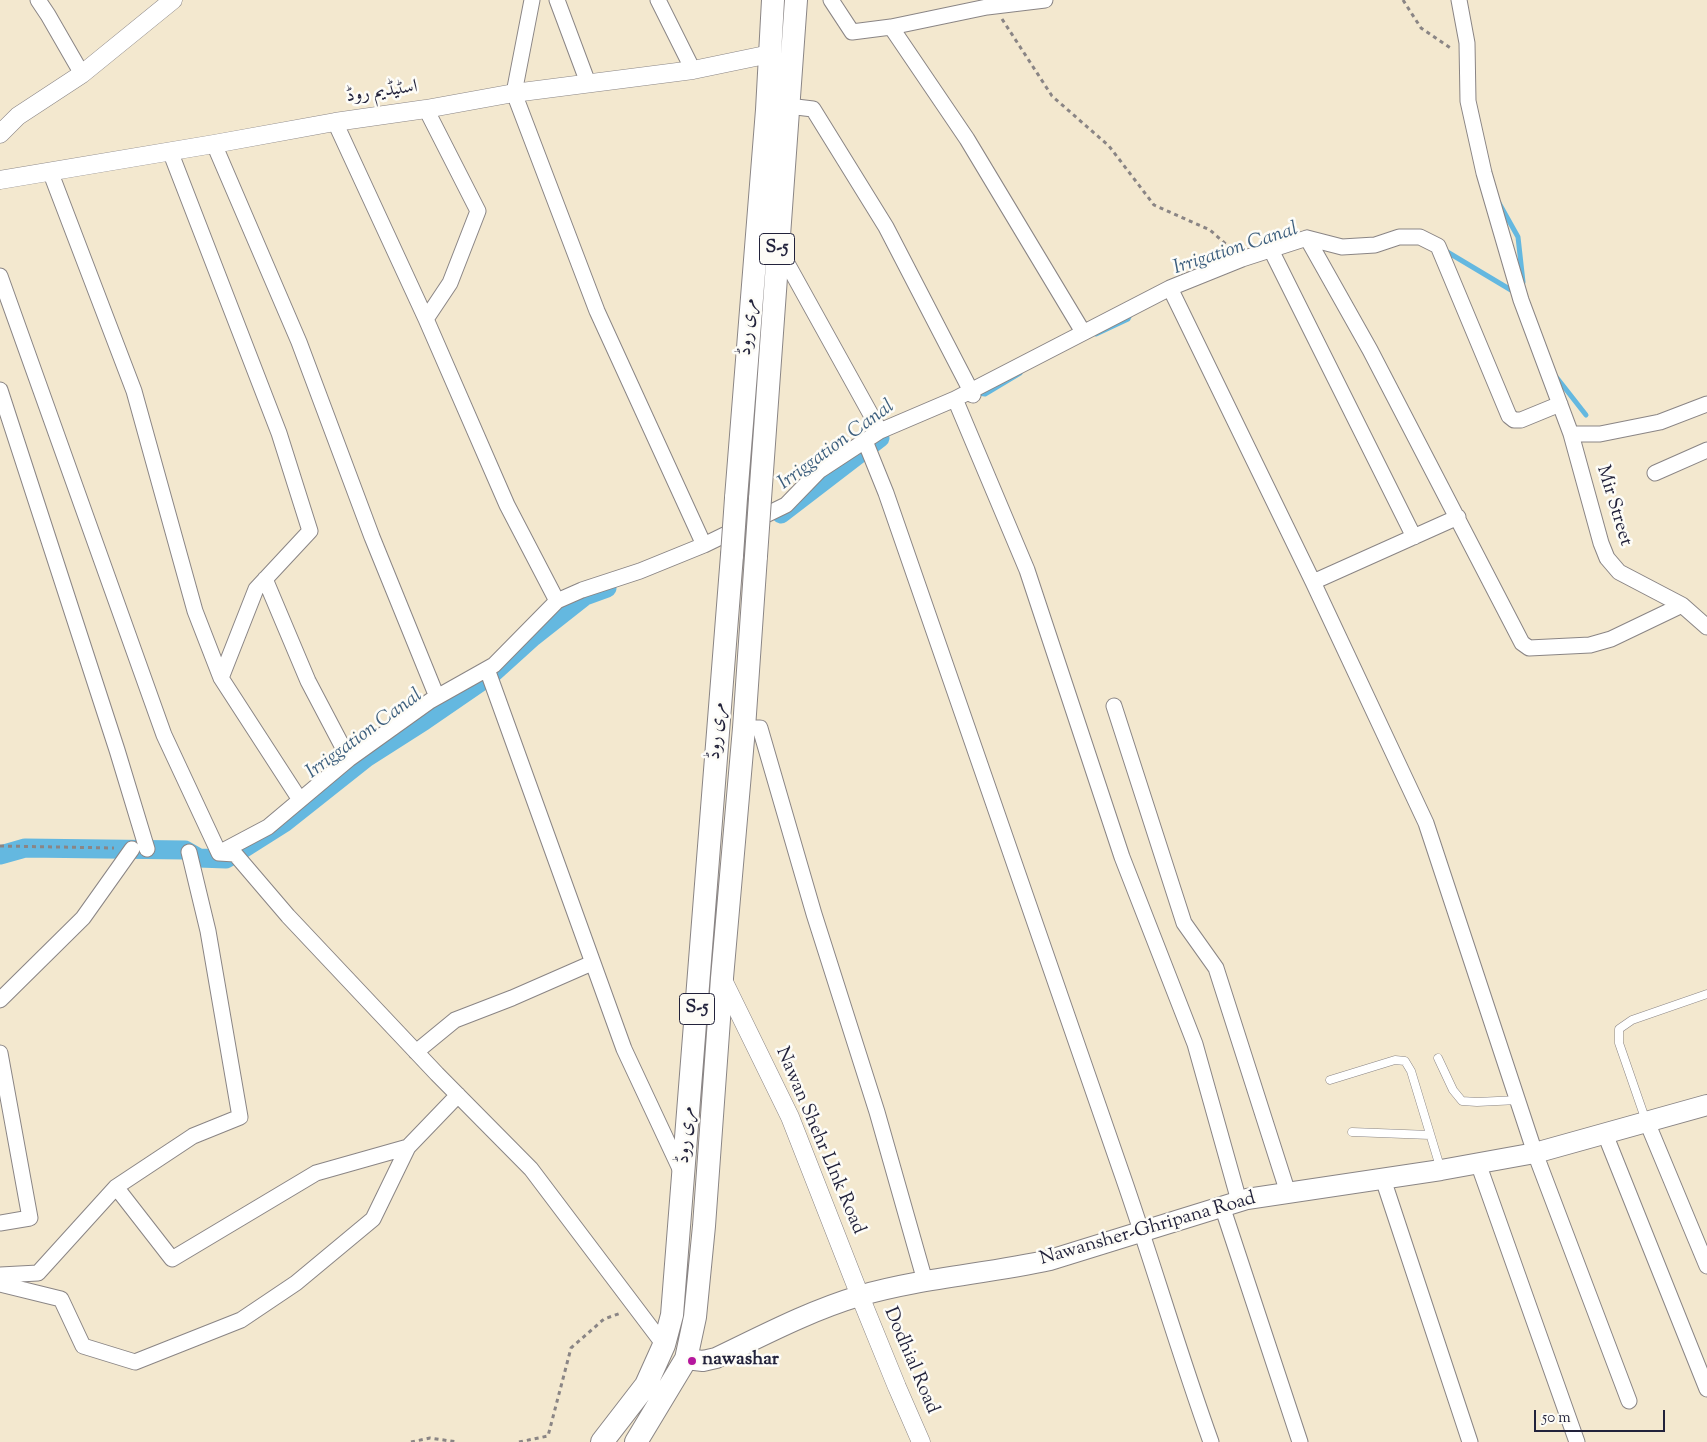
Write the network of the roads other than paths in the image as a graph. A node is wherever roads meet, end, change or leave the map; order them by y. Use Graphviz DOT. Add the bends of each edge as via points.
graph roads {
  1 [pos="38,0"];
  2 [pos="173,0"];
  3 [pos="532,0"];
  4 [pos="557,0"];
  5 [pos="658,0"];
  6 [pos="774,0"];
  7 [pos="796,0"];
  8 [pos="831,0"];
  9 [pos="1045,0"];
  10 [pos="1459,0"];
  11 [pos="891,26"];
  12 [pos="770,54"];
  13 [pos="693,70"];
  14 [pos="82,74"];
  15 [pos="588,83"];
  16 [pos="514,93"];
  17 [pos="788,106"];
  18 [pos="426,109"];
  19 [pos="335,122"];
  20 [pos="0,134"];
  21 [pos="214,144"];
  22 [pos="170,151"];
  23 [pos="50,171"];
  24 [pos="0,180"];
  25 [pos="771,234"];
  26 [pos="1306,238"];
  27 [pos="1270,250"];
  28 [pos="0,276"];
  29 [pos="1170,288"];
  30 [pos="426,318"];
  31 [pos="1083,332"];
  32 [pos="0,390"];
  33 [pos="972,393"];
  34 [pos="955,399"];
  35 [pos="1560,404"];
  36 [pos="1707,404"];
  37 [pos="880,431"];
  38 [pos="1571,434"];
  39 [pos="865,441"];
  40 [pos="1707,450"];
  41 [pos="1655,472"];
  42 [pos="1458,517"];
  43 [pos="1414,537"];
  44 [pos="704,545"];
  45 [pos="265,579"];
  46 [pos="1312,582"];
  47 [pos="558,601"];
  48 [pos="1682,605"];
  49 [pos="1707,627"];
  50 [pos="487,669"];
  51 [pos="221,678"];
  52 [pos="437,697"];
  53 [pos="1114,706"];
  54 [pos="744,728"];
  55 [pos="349,758"];
  56 [pos="300,800"];
  57 [pos="189,852"];
  58 [pos="219,853"];
  59 [pos="592,963"];
  60 [pos="722,978"];
  61 [pos="1707,994"];
  62 [pos="0,1000"];
  63 [pos="416,1052"];
  64 [pos="0,1053"];
  65 [pos="1438,1058"];
  66 [pos="1330,1080"];
  67 [pos="458,1095"];
  68 [pos="1518,1100"];
  69 [pos="1707,1105"];
  70 [pos="1647,1122"];
  71 [pos="1352,1132"];
  72 [pos="1605,1134"];
  73 [pos="1430,1135"];
  74 [pos="408,1148"];
  75 [pos="1535,1153"];
  76 [pos="1478,1163"];
  77 [pos="1441,1170"];
  78 [pos="683,1176"];
  79 [pos="1383,1179"];
  80 [pos="116,1187"];
  81 [pos="1288,1193"];
  82 [pos="1230,1203"];
  83 [pos="0,1223"];
  84 [pos="1142,1231"];
  85 [pos="1707,1266"];
  86 [pos="0,1275"];
  87 [pos="925,1281"];
  88 [pos="0,1284"];
  89 [pos="860,1296"];
  90 [pos="664,1345"];
  91 [pos="686,1360"];
  92 [pos="1707,1389"];
  93 [pos="1629,1401"];
  94 [pos="602,1442"];
  95 [pos="636,1442"];
  96 [pos="921,1442"];
  97 [pos="1211,1442"];
  98 [pos="1300,1442"];
  99 [pos="1470,1442"];
  100 [pos="1577,1442"];
  1 -- 14 [label="street"];
  2 -- 14 [label="street"];
  3 -- 16 [label="street"];
  4 -- 15 [label="street"];
  5 -- 13 [label="street"];
  6 -- 12 [label="main road, مری روڈ / S-5"];
  7 -- 17 [label="main road, مری روڈ / S-5"];
  8 -- 11 [label="street" via="852,32"];
  9 -- 11 [label="street" via="994,6"];
  10 -- 35 [label="street, Mir Street" via="1467,43 1468,101 1484,173 1521,300"];
  11 -- 31 [label="street" via="967,139"];
  12 -- 13 [label="street, اسٹیڈیم روڈ"];
  12 -- 25 [label="main road, مری روڈ / S-5"];
  13 -- 15 [label="street, اسٹیڈیم روڈ"];
  14 -- 20 [label="street" via="18,116"];
  15 -- 16 [label="street, اسٹیڈیم روڈ"];
  16 -- 18 [label="street, اسٹیڈیم روڈ"];
  16 -- 44 [label="street" via="597,311"];
  17 -- 25 [label="main road, مری روڈ / S-5"];
  17 -- 33 [label="street" via="813,109 886,227"];
  18 -- 19 [label="street, اسٹیڈیم روڈ"];
  18 -- 30 [label="street" via="478,211 450,283"];
  19 -- 21 [label="street, اسٹیڈیم روڈ"];
  19 -- 30 [label="street"];
  21 -- 22 [label="street, اسٹیڈیم روڈ"];
  21 -- 52 [label="street" via="299,342 372,537"];
  22 -- 23 [label="street, اسٹیڈیم روڈ"];
  22 -- 45 [label="street" via="279,434 310,531"];
  23 -- 24 [label="street, اسٹیڈیم روڈ"];
  23 -- 51 [label="street" via="134,391 195,611"];
  25 -- 37 [label="street"];
  25 -- 54 [label="main road, مری روڈ / S-5, bridge" via="760,499"];
  25 -- 78 [label="main road, مری روڈ / S-5, bridge" via="736,498"];
  26 -- 27 [label="street"];
  26 -- 35 [label="street" via="1342,247 1374,245 1399,237 1420,237 1438,246 1508,416 1521,420"];
  26 -- 42 [label="street" via="1370,350"];
  27 -- 29 [label="street"];
  27 -- 43 [label="street"];
  28 -- 58 [label="street" via="164,735"];
  29 -- 31 [label="street"];
  29 -- 46 [label="street"];
  30 -- 47 [label="street" via="508,505"];
  31 -- 33 [label="street"];
  32 -- 62 [label="street" via="117,750 139,849 84,918"];
  33 -- 34 [label="street"];
  34 -- 37 [label="street"];
  34 -- 82 [label="street" via="1027,570 1122,857 1195,1044"];
  35 -- 38 [label="street, Mir Street"];
  36 -- 38 [label="street" via="1660,422 1600,434"];
  37 -- 39 [label="street"];
  38 -- 48 [label="street, Mir Street" via="1607,558 1619,572"];
  39 -- 44 [label="street" via="819,471 786,505"];
  39 -- 84 [label="street"];
  40 -- 41 [label="street"];
  42 -- 43 [label="street"];
  42 -- 48 [label="street" via="1522,643 1529,648 1590,645 1611,639"];
  43 -- 46 [label="street"];
  44 -- 47 [label="street"];
  45 -- 51 [label="street" via="256,589"];
  45 -- 55 [label="street" via="308,681"];
  46 -- 68 [label="street" via="1426,823"];
  47 -- 50 [label="street"];
  48 -- 49 [label="street, Mir Street"];
  50 -- 52 [label="street"];
  50 -- 59 [label="street"];
  51 -- 56 [label="street"];
  52 -- 55 [label="street"];
  53 -- 81 [label="street" via="1184,923 1216,968"];
  54 -- 60 [label="main road, مری روڈ / S-5"];
  54 -- 87 [label="street" via="760,728"];
  55 -- 56 [label="street"];
  56 -- 58 [label="street" via="268,828"];
  57 -- 80 [label="street" via="208,931 240,1117 193,1136"];
  58 -- 63 [label="street" via="235,854 288,916"];
  59 -- 63 [label="street" via="455,1020"];
  59 -- 78 [label="street" via="624,1048"];
  60 -- 89 [label="street, Nawan Shehr LInk Road" via="790,1117"];
  60 -- 91 [label="main road, مری روڈ / S-5" via="704,1226 695,1317"];
  61 -- 70 [label="lane" via="1632,1020 1619,1029 1619,1043"];
  63 -- 67 [label="street"];
  64 -- 83 [label="street" via="30,1218"];
  65 -- 68 [label="lane" via="1462,1101"];
  66 -- 73 [label="lane" via="1395,1060 1405,1061"];
  67 -- 74 [label="street"];
  67 -- 90 [label="street" via="531,1169"];
  68 -- 75 [label="street"];
  69 -- 70 [label="main road, Nawansher-Ghripana Road"];
  70 -- 72 [label="main road, Nawansher-Ghripana Road"];
  70 -- 85 [label="street"];
  71 -- 73 [label="lane"];
  72 -- 75 [label="main road, Nawansher-Ghripana Road"];
  72 -- 92 [label="street"];
  73 -- 77 [label="lane"];
  74 -- 80 [label="street" via="316,1174 172,1259"];
  74 -- 88 [label="street" via="373,1219 296,1283 241,1320 135,1362 83,1346 61,1299"];
  75 -- 76 [label="main road, Nawansher-Ghripana Road"];
  75 -- 93 [label="street"];
  76 -- 77 [label="main road, Nawansher-Ghripana Road"];
  76 -- 100 [label="street"];
  77 -- 79 [label="main road, Nawansher-Ghripana Road"];
  78 -- 90 [label="main road, مری روڈ / S-5" via="672,1315"];
  79 -- 81 [label="main road, Nawansher-Ghripana Road"];
  79 -- 99 [label="street"];
  80 -- 86 [label="street" via="38,1273"];
  81 -- 82 [label="main road, Nawansher-Ghripana Road"];
  82 -- 84 [label="main road, Nawansher-Ghripana Road"];
  82 -- 98 [label="street"];
  84 -- 87 [label="main road, Nawansher-Ghripana Road" via="1040,1262"];
  84 -- 97 [label="street" via="1183,1365"];
  87 -- 89 [label="main road, Nawansher-Ghripana Road"];
  89 -- 91 [label="main road, Nawansher-Ghripana Road" via="716,1358"];
  89 -- 96 [label="street, Dodhial Road"];
  90 -- 94 [label="main road, مری روڈ / S-5" via="646,1385"];
  91 -- 95 [label="main road, مری روڈ / S-5"];
}
